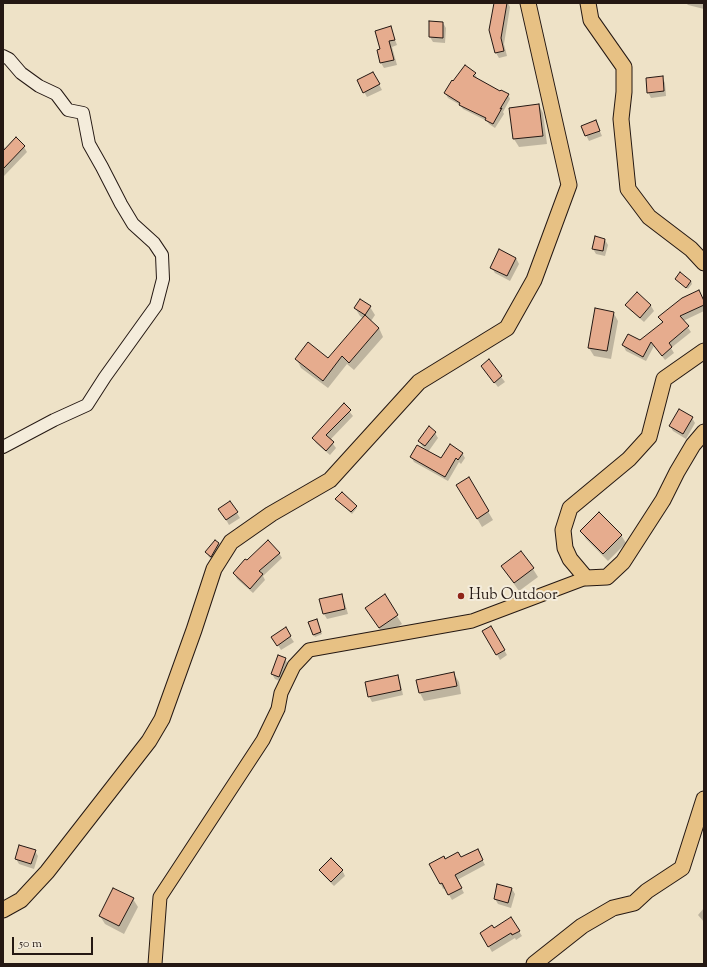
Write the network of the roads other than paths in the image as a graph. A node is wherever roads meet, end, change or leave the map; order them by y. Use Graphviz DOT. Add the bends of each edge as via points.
graph roads {
  1 [pos="528,3"];
  2 [pos="588,3"];
  3 [pos="3,56"];
  4 [pos="704,264"];
  5 [pos="704,351"];
  6 [pos="704,432"];
  7 [pos="3,447"];
  8 [pos="586,578"];
  9 [pos="704,799"];
  10 [pos="3,910"];
  11 [pos="155,964"];
  12 [pos="534,964"];
  1 -- 10 [label="highway" via="569,186 534,280 507,328 419,382 330,480 271,514 231,542 214,570 162,719 149,742 47,872 21,900"];
  2 -- 4 [label="highway" via="592,20 624,67 621,119 628,189 649,218 691,249"];
  3 -- 7 [label="street" via="39,86 56,94 68,110 83,113 89,144 120,204 133,224 154,243 162,255 163,279 156,306 87,405"];
  5 -- 8 [label="highway" via="664,379 649,437 629,459 570,508 563,530 565,548 570,559"];
  6 -- 8 [label="highway" via="693,445 663,500 623,562 607,577"];
  8 -- 11 [label="main road" via="472,621 309,650 294,666 264,740 160,897"];
  9 -- 12 [label="highway" via="682,868 634,903 612,908 582,926"];
}
